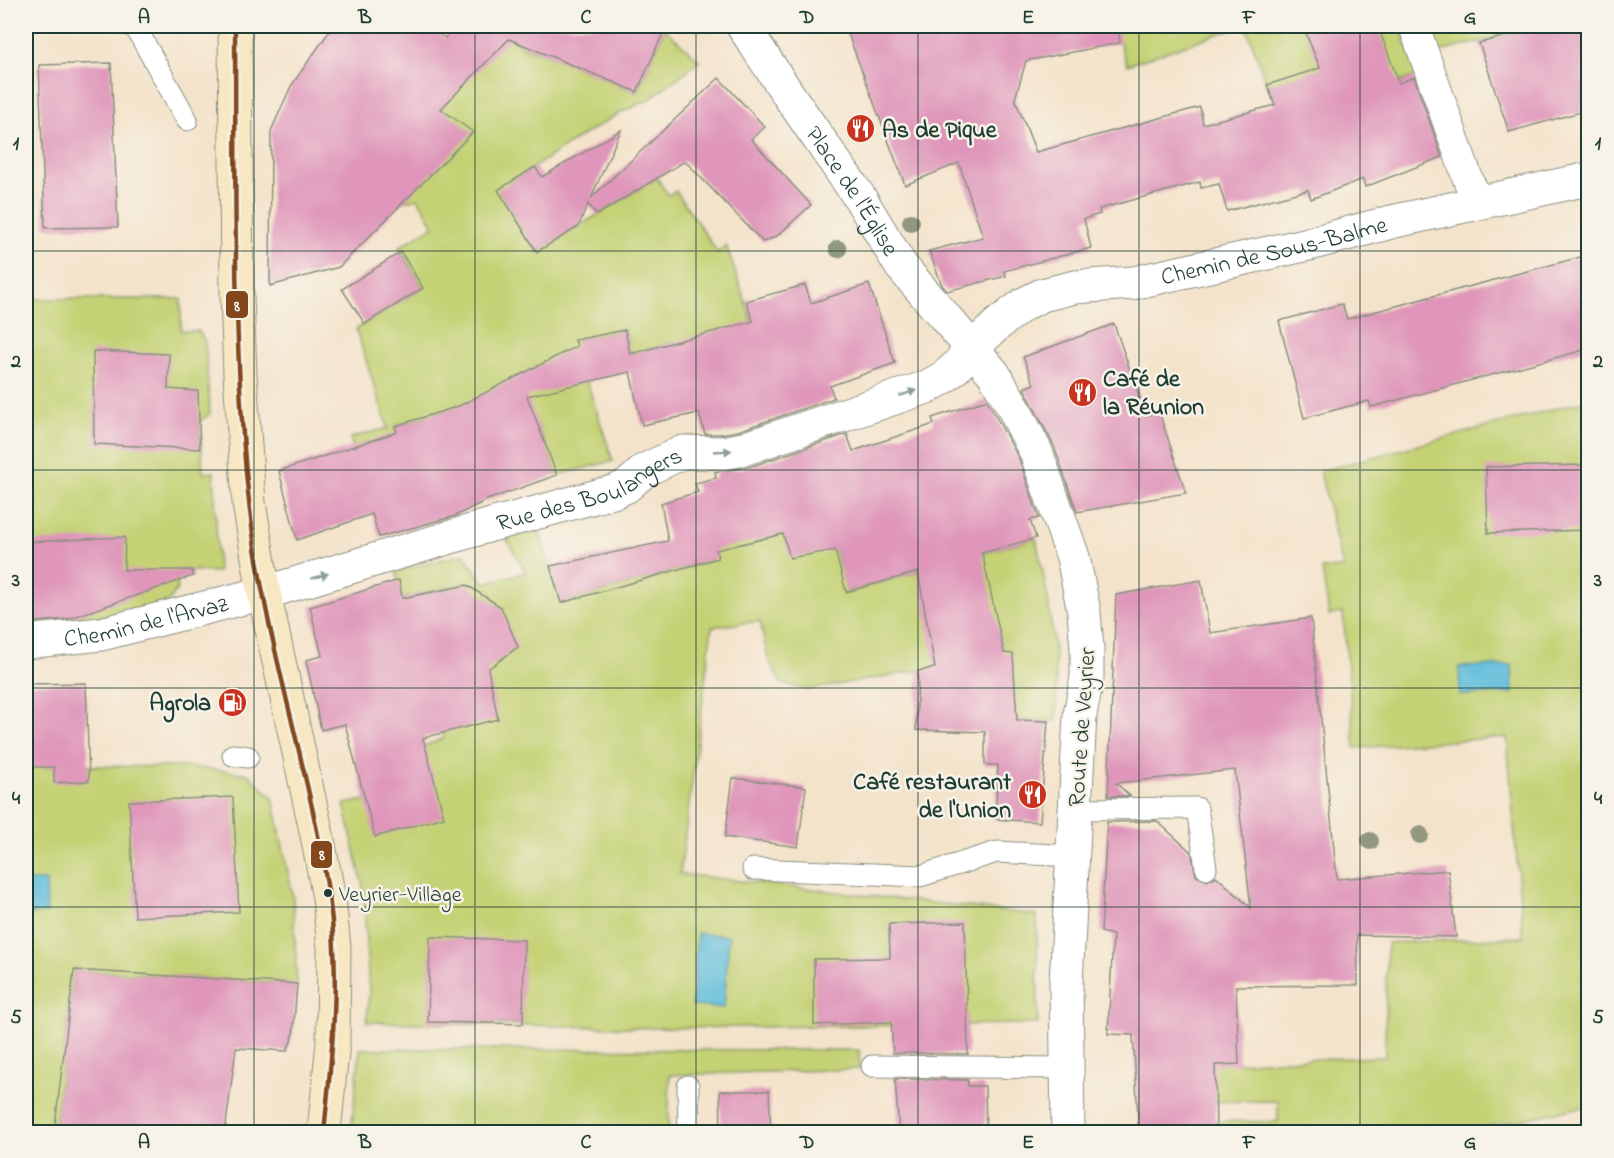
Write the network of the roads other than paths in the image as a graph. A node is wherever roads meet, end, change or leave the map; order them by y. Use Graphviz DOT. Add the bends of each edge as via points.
graph roads {
  1 [pos="131,26"];
  2 [pos="235,26"];
  3 [pos="743,26"];
  4 [pos="1414,26"];
  5 [pos="187,120"];
  6 [pos="1588,179"];
  7 [pos="1479,203"];
  8 [pos="972,348"];
  9 [pos="264,593"];
  10 [pos="26,642"];
  11 [pos="1076,808"];
  12 [pos="1073,856"];
  13 [pos="1206,868"];
  14 [pos="753,869"];
  15 [pos="872,1066"];
  16 [pos="1067,1068"];
  17 [pos="688,1086"];
  18 [pos="324,1132"];
  19 [pos="688,1132"];
  20 [pos="1068,1132"];
  1 -- 5 [label="lane" via="136,28"];
  2 -- 9 [label="main road" via="240,374 249,503"];
  3 -- 8 [label="street, Place de l'Église" via="860,198 901,266"];
  4 -- 7 [label="street"];
  6 -- 7 [label="street, Chemin de Sous-Balme"];
  7 -- 8 [label="street, Chemin de Sous-Balme" via="1133,283 1075,287 1042,295 1024,304"];
  9 -- 8 [label="street, Rue des Boulangers, one-way" via="616,491 645,470 683,453 743,449 906,394 943,378"];
  8 -- 11 [label="street, Route de Veyrier" via="994,374 1036,452 1073,557 1087,649"];
  9 -- 10 [label="street, Chemin de l'Arvaz" via="100,634"];
  9 -- 18 [label="main road" via="329,898 335,1019"];
  11 -- 12 [label="street, Route de Veyrier"];
  11 -- 13 [label="lane" via="1197,808"];
  12 -- 14 [label="lane" via="997,852 920,876"];
  12 -- 16 [label="street, Route de Veyrier" via="1066,983"];
  15 -- 16 [label="lane"];
  16 -- 20 [label="street, Route de Veyrier"];
  17 -- 19 [label="lane"];
}
